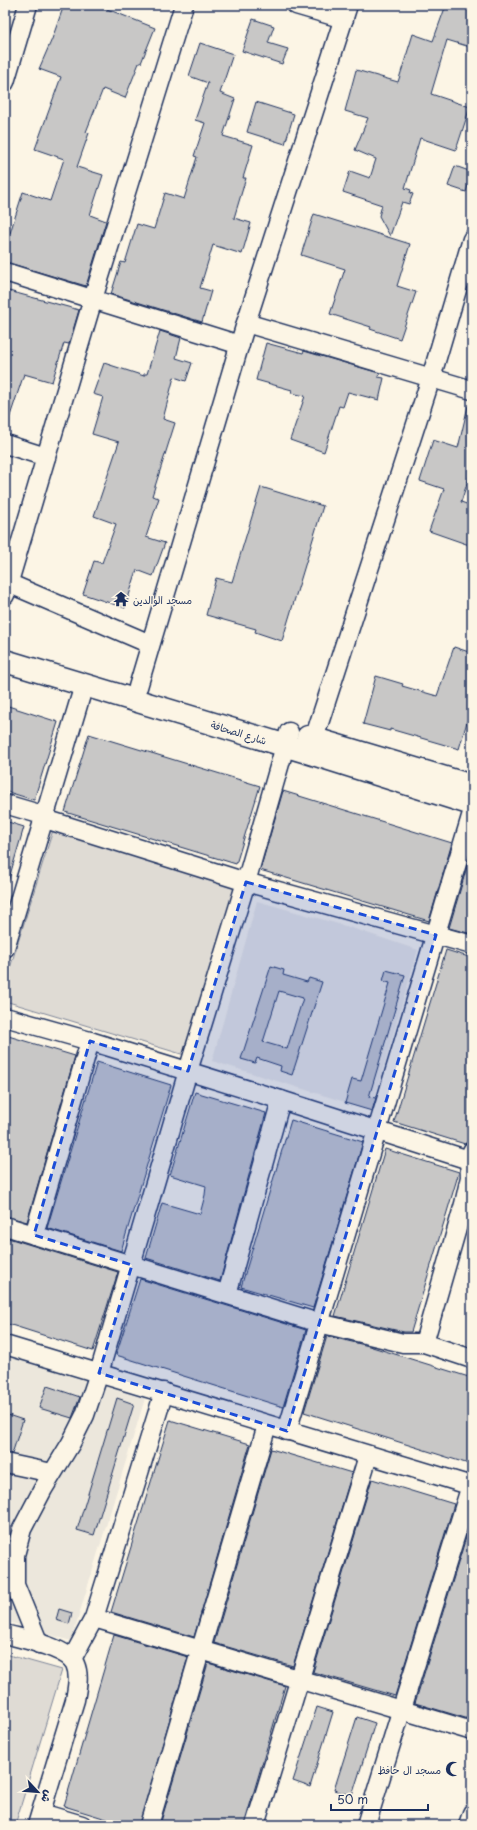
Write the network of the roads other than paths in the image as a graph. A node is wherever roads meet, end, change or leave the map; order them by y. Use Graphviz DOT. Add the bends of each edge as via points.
graph roads {
  1 [pos="28,5"];
  2 [pos="184,5"];
  3 [pos="296,5"];
  4 [pos="346,12"];
  5 [pos="5,82"];
  6 [pos="472,239"];
  7 [pos="5,272"];
  8 [pos="93,299"];
  9 [pos="246,323"];
  10 [pos="240,345"];
  11 [pos="431,378"];
  12 [pos="472,390"];
  13 [pos="5,444"];
  14 [pos="46,457"];
  15 [pos="7,589"];
  16 [pos="150,644"];
  17 [pos="5,647"];
  18 [pos="5,661"];
  19 [pos="84,685"];
  20 [pos="138,687"];
  21 [pos="287,739"];
  22 [pos="312,746"];
  23 [pos="472,786"];
  24 [pos="5,804"];
  25 [pos="472,804"];
  26 [pos="472,813"];
  27 [pos="46,818"];
  28 [pos="246,882"];
  29 [pos="436,935"];
  30 [pos="472,945"];
  31 [pos="5,948"];
  32 [pos="5,1017"];
  33 [pos="90,1041"];
  34 [pos="188,1071"];
  35 [pos="281,1100"];
  36 [pos="376,1130"];
  37 [pos="471,1157"];
  38 [pos="5,1226"];
  39 [pos="34,1235"];
  40 [pos="132,1264"];
  41 [pos="227,1294"];
  42 [pos="319,1323"];
  43 [pos="424,1343"];
  44 [pos="5,1345"];
  45 [pos="472,1359"];
  46 [pos="100,1373"];
  47 [pos="164,1392"];
  48 [pos="267,1425"];
  49 [pos="287,1431"];
  50 [pos="368,1456"];
  51 [pos="5,1463"];
  52 [pos="52,1473"];
  53 [pos="472,1485"];
  54 [pos="94,1618"];
  55 [pos="5,1634"];
  56 [pos="39,1644"];
  57 [pos="200,1649"];
  58 [pos="72,1658"];
  59 [pos="300,1679"];
  60 [pos="402,1710"];
  61 [pos="472,1731"];
  62 [pos="472,1813"];
  63 [pos="39,1819"];
  64 [pos="82,1825"];
  65 [pos="149,1825"];
  66 [pos="255,1825"];
  67 [pos="366,1825"];
  68 [pos="468,1825"];
  1 -- 5 [label="street"];
  2 -- 8 [label="street"];
  3 -- 4 [label="street"];
  4 -- 9 [label="street"];
  6 -- 11 [label="street"];
  7 -- 8 [label="street"];
  8 -- 10 [label="street"];
  8 -- 14 [label="street"];
  9 -- 10 [label="street"];
  9 -- 11 [label="street"];
  10 -- 16 [label="street"];
  11 -- 12 [label="street"];
  11 -- 22 [label="street"];
  13 -- 14 [label="street"];
  14 -- 15 [label="street"];
  15 -- 16 [label="street"];
  16 -- 20 [label="street"];
  17 -- 20 [label="main road, شارع الصحافة"];
  18 -- 19 [label="main road, شارع الصحافة"];
  19 -- 21 [label="main road, شارع الصحافة"];
  19 -- 27 [label="street"];
  20 -- 21 [label="main road, شارع الصحافة"];
  21 -- 22 [label="main road, شارع الصحافة"];
  21 -- 28 [label="street"];
  22 -- 23 [label="main road, شارع الصحافة"];
  22 -- 25 [label="main road, شارع الصحافة"];
  24 -- 27 [label="street"];
  26 -- 29 [label="street"];
  27 -- 28 [label="street"];
  27 -- 31 [label="street"];
  28 -- 29 [label="street"];
  28 -- 34 [label="street"];
  29 -- 30 [label="street"];
  29 -- 36 [label="street"];
  32 -- 33 [label="street"];
  33 -- 34 [label="street"];
  33 -- 39 [label="street"];
  34 -- 35 [label="street"];
  34 -- 40 [label="street"];
  35 -- 36 [label="street"];
  35 -- 41 [label="street"];
  36 -- 37 [label="street"];
  36 -- 42 [label="street"];
  37 -- 43 [label="street" via="464,1204"];
  38 -- 39 [label="street"];
  39 -- 40 [label="street"];
  40 -- 41 [label="street"];
  40 -- 46 [label="street"];
  41 -- 42 [label="street"];
  42 -- 43 [label="street" via="402,1342"];
  42 -- 49 [label="street"];
  43 -- 45 [label="street"];
  44 -- 46 [label="street"];
  46 -- 47 [label="street"];
  46 -- 52 [label="street" via="85,1415"];
  47 -- 48 [label="street"];
  47 -- 54 [label="street"];
  48 -- 49 [label="street"];
  48 -- 57 [label="street"];
  49 -- 50 [label="street"];
  50 -- 53 [label="street"];
  50 -- 59 [label="street"];
  51 -- 52 [label="street"];
  52 -- 56 [label="street" via="22,1529 15,1555 15,1585"];
  53 -- 60 [label="street"];
  54 -- 57 [label="street"];
  54 -- 58 [label="street"];
  55 -- 56 [label="street"];
  56 -- 58 [label="street"];
  57 -- 59 [label="street"];
  57 -- 65 [label="street"];
  58 -- 63 [label="street" via="78,1678 76,1695"];
  59 -- 60 [label="street"];
  59 -- 66 [label="street"];
  60 -- 61 [label="street"];
  60 -- 67 [label="street"];
  62 -- 68 [label="street"];
  63 -- 64 [label="street"];
}
